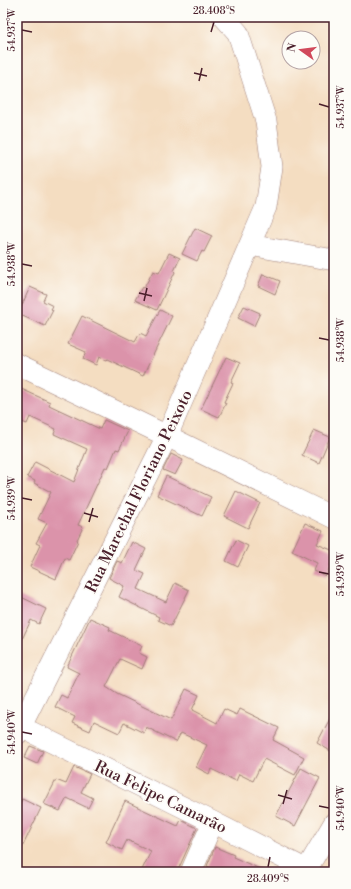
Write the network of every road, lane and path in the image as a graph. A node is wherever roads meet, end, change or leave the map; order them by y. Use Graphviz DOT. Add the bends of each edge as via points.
graph roads {
  1 [pos="224,17"];
  2 [pos="241,25"];
  3 [pos="250,244"];
  4 [pos="334,260"];
  5 [pos="17,364"];
  6 [pos="167,436"];
  7 [pos="334,518"];
  8 [pos="18,728"];
  9 [pos="213,822"];
  10 [pos="334,823"];
  11 [pos="305,871"];
  12 [pos="191,872"];
  1 -- 2 [label="street"];
  2 -- 3 [label="street, Rua Marechal Floriano Peixoto" via="266,121 272,167 266,207"];
  3 -- 4 [label="street"];
  3 -- 6 [label="street, Rua Marechal Floriano Peixoto"];
  5 -- 6 [label="street"];
  6 -- 7 [label="street"];
  6 -- 8 [label="street, Rua Marechal Floriano Peixoto"];
  8 -- 9 [label="street, Rua Felipe Camarão"];
  9 -- 11 [label="street, Rua Felipe Camarão"];
  9 -- 12 [label="street"];
  10 -- 11 [label="street"];
}
